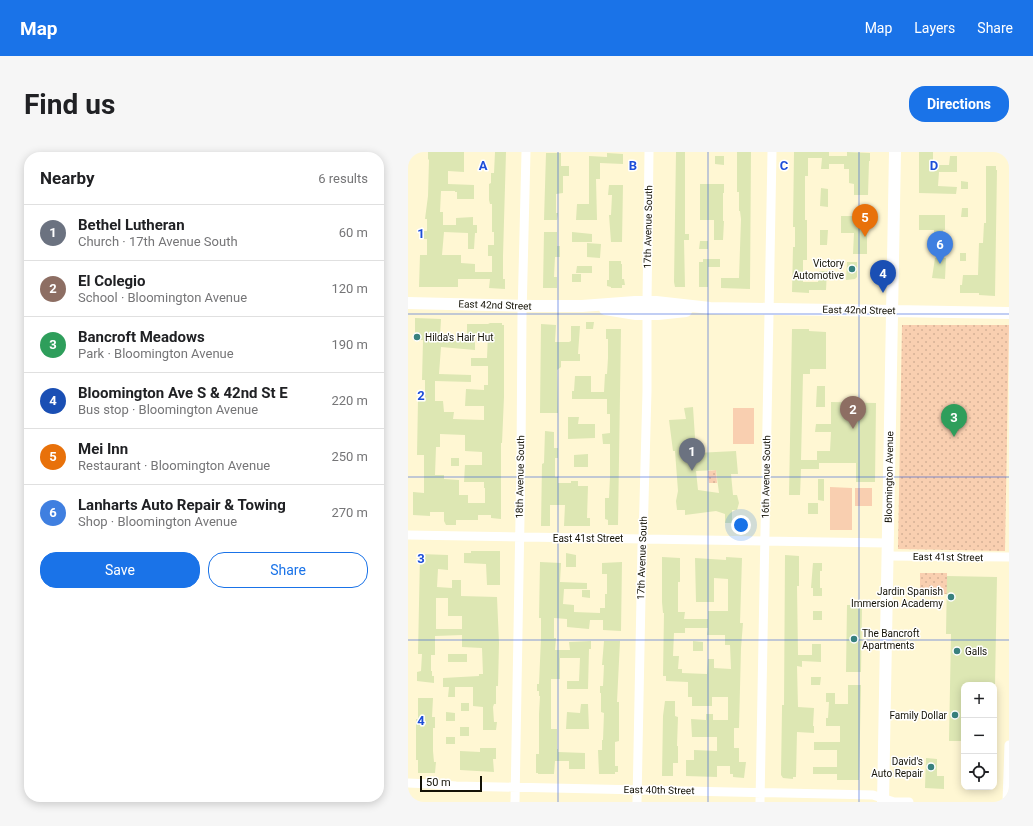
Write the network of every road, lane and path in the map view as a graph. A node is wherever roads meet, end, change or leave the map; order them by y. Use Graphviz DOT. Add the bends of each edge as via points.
graph roads {
  1 [pos="526,152"];
  2 [pos="649,152"];
  3 [pos="772,152"];
  4 [pos="895,152"];
  5 [pos="408,303"];
  6 [pos="522,306"];
  7 [pos="647,308"];
  8 [pos="770,309"];
  9 [pos="892,311"];
  10 [pos="1009,313"];
  11 [pos="408,535"];
  12 [pos="519,538"];
  13 [pos="643,538"];
  14 [pos="765,541"];
  15 [pos="888,543"];
  16 [pos="888,556"];
  17 [pos="1009,557"];
  18 [pos="1009,745"];
  19 [pos="408,783"];
  20 [pos="515,787"];
  21 [pos="637,790"];
  22 [pos="761,792"];
  23 [pos="883,800"];
  24 [pos="515,802"];
  25 [pos="637,802"];
  26 [pos="760,802"];
  27 [pos="908,802"];
  28 [pos="1007,802"];
  1 -- 6 [label="street, 18th Avenue South"];
  2 -- 7 [label="street, 17th Avenue South"];
  3 -- 8 [label="street, 16th Avenue South"];
  4 -- 9 [label="street, Bloomington Avenue"];
  5 -- 6 [label="street, East 42nd Street"];
  6 -- 7 [label="street, East 42nd Street" via="582,306 636,314"];
  6 -- 12 [label="street, 18th Avenue South"];
  7 -- 8 [label="street, East 42nd Street" via="658,314 710,308"];
  7 -- 13 [label="street, 17th Avenue South"];
  8 -- 9 [label="street, East 42nd Street"];
  8 -- 14 [label="street, 16th Avenue South"];
  9 -- 10 [label="street, East 42nd Street"];
  9 -- 15 [label="street, Bloomington Avenue"];
  11 -- 12 [label="street, East 41st Street"];
  12 -- 13 [label="street, East 41st Street"];
  12 -- 20 [label="street, 18th Avenue South"];
  13 -- 14 [label="street, East 41st Street"];
  13 -- 21 [label="street, 17th Avenue South"];
  14 -- 15 [label="street, East 41st Street"];
  14 -- 22 [label="street, 16th Avenue South"];
  15 -- 16 [label="street, Bloomington Avenue"];
  16 -- 17 [label="street, East 41st Street"];
  16 -- 23 [label="street, Bloomington Avenue"];
  18 -- 28 [label="street"];
  19 -- 20 [label="street, East 40th Street"];
  20 -- 21 [label="street, East 40th Street"];
  20 -- 24 [label="street, 18th Avenue South"];
  21 -- 22 [label="street, East 40th Street"];
  21 -- 25 [label="street, 17th Avenue South"];
  22 -- 23 [label="street, East 40th Street" via="874,795"];
  22 -- 26 [label="street, 16th Avenue South"];
  23 -- 27 [label="street, East 40th Street"];
}
